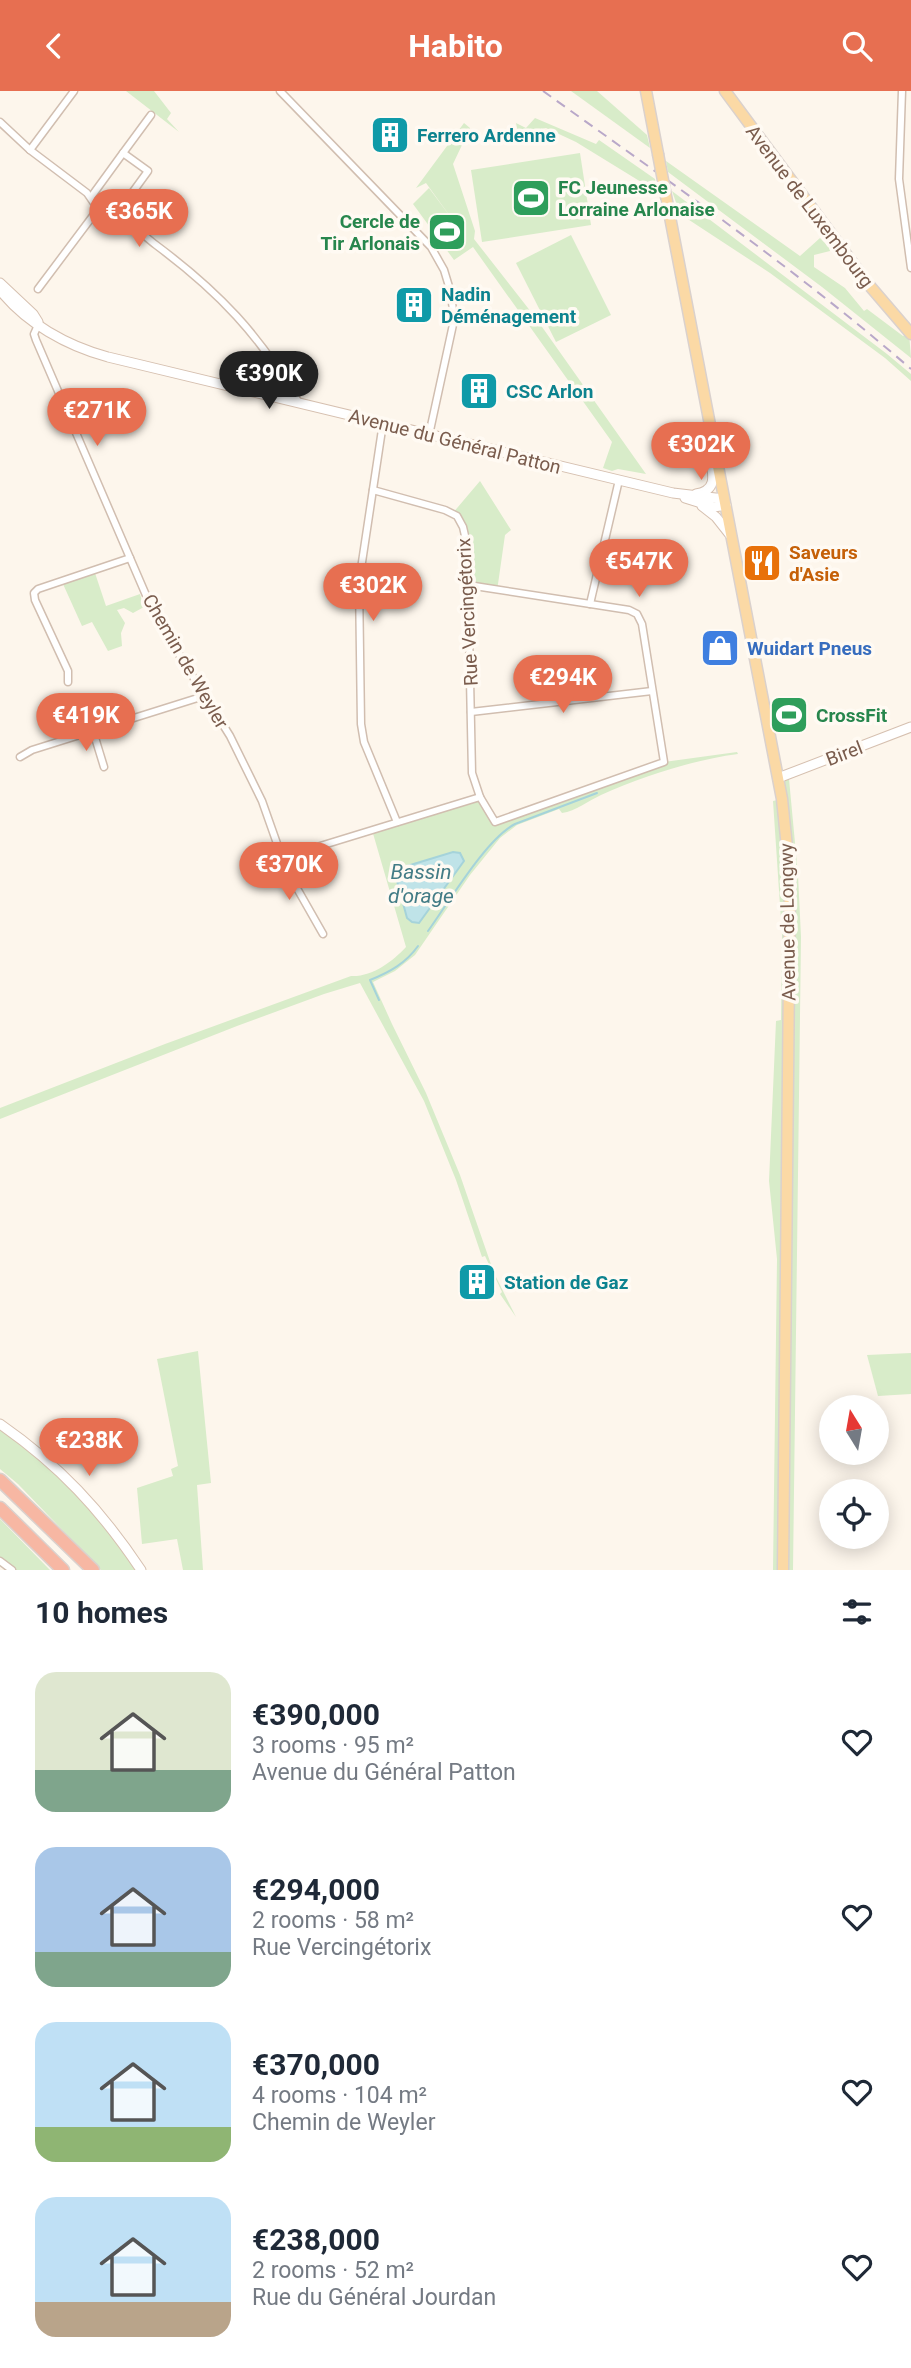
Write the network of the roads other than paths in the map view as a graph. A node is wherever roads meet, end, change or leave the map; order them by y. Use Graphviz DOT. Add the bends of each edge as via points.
graph roads {
  1 [pos="74,91"];
  2 [pos="280,91"];
  3 [pos="646,91"];
  4 [pos="724,91"];
  5 [pos="902,91"];
  6 [pos="150,115"];
  7 [pos="0,122"];
  8 [pos="30,150"];
  9 [pos="123,153"];
  10 [pos="91,197"];
  11 [pos="98,209"];
  12 [pos="117,215"];
  13 [pos="911,268"];
  14 [pos="0,283"];
  15 [pos="38,289"];
  16 [pos="0,290"];
  17 [pos="42,326"];
  18 [pos="910,333"];
  19 [pos="284,377"];
  20 [pos="279,398"];
  21 [pos="299,403"];
  22 [pos="383,423"];
  23 [pos="711,430"];
  24 [pos="429,435"];
  25 [pos="619,481"];
  26 [pos="373,490"];
  27 [pos="673,493"];
  28 [pos="725,502"];
  29 [pos="701,505"];
  30 [pos="731,536"];
  31 [pos="130,558"];
  32 [pos="468,585"];
  33 [pos="590,604"];
  34 [pos="68,682"];
  35 [pos="652,691"];
  36 [pos="204,696"];
  37 [pos="76,700"];
  38 [pos="471,712"];
  39 [pos="911,727"];
  40 [pos="93,730"];
  41 [pos="85,733"];
  42 [pos="20,757"];
  43 [pos="104,767"];
  44 [pos="778,778"];
  45 [pos="480,797"];
  46 [pos="397,822"];
  47 [pos="281,858"];
  48 [pos="323,934"];
  49 [pos="0,1424"];
  50 [pos="0,1480"];
  51 [pos="0,1508"];
  52 [pos="0,1562"];
  53 [pos="12,1570"];
  54 [pos="63,1570"];
  55 [pos="93,1570"];
  56 [pos="141,1570"];
  57 [pos="784,1570"];
  1 -- 8 [label="street"];
  2 -- 24 [label="street" via="431,247 444,270 454,320"];
  3 -- 23 [label="main road, Avenue de Longwy, bridge"];
  4 -- 18 [label="main road, Avenue de Luxembourg"];
  5 -- 13 [label="street" via="899,179"];
  6 -- 9 [label="street"];
  7 -- 8 [label="street"];
  8 -- 10 [label="street"];
  9 -- 10 [label="street"];
  9 -- 12 [label="street" via="148,171"];
  10 -- 11 [label="street"];
  11 -- 12 [label="street"];
  11 -- 15 [label="street"];
  12 -- 19 [label="street" via="226,303"];
  14 -- 17 [label="main road, Avenue du Général Patton"];
  16 -- 17 [label="main road, Avenue du Général Patton"];
  17 -- 20 [label="main road, Avenue du Général Patton" via="97,354"];
  17 -- 31 [label="street, Chemin de Weyler" via="34,334"];
  19 -- 20 [label="street"];
  19 -- 21 [label="street"];
  20 -- 21 [label="main road, Avenue du Général Patton"];
  21 -- 22 [label="main road, Avenue du Général Patton"];
  22 -- 24 [label="main road, Avenue du Général Patton"];
  22 -- 26 [label="street"];
  23 -- 27 [label="main road" via="707,440 712,487 705,493"];
  23 -- 28 [label="main road, Avenue de Longwy"];
  24 -- 25 [label="main road, Avenue du Général Patton"];
  25 -- 27 [label="main road, Avenue du Général Patton"];
  25 -- 33 [label="street"];
  26 -- 32 [label="street, Rue Vercingétorix" via="457,516 466,540"];
  26 -- 46 [label="street" via="359,582 361,724"];
  27 -- 28 [label="main road"];
  27 -- 29 [label="main road"];
  28 -- 29 [label="main road" via="714,507"];
  28 -- 30 [label="main road, Avenue de Longwy"];
  29 -- 30 [label="main road"];
  30 -- 44 [label="main road, Avenue de Longwy"];
  31 -- 34 [label="street" via="34,593 68,671"];
  31 -- 36 [label="street, Chemin de Weyler" via="155,616"];
  32 -- 33 [label="street"];
  32 -- 38 [label="street, Rue Vercingétorix"];
  33 -- 35 [label="street" via="637,614"];
  35 -- 38 [label="street, Rue Vercingétorix"];
  35 -- 45 [label="street" via="664,762 495,822"];
  36 -- 40 [label="street"];
  36 -- 47 [label="street, Chemin de Weyler" via="246,766"];
  37 -- 41 [label="street"];
  38 -- 45 [label="street, Rue Vercingétorix" via="472,772"];
  39 -- 44 [label="main road, Birel"];
  40 -- 41 [label="street"];
  40 -- 43 [label="street"];
  41 -- 42 [label="street"];
  44 -- 57 [label="main road, Avenue de Longwy" via="790,876"];
  45 -- 46 [label="street"];
  46 -- 47 [label="street"];
  47 -- 48 [label="street, Chemin de Weyler"];
  49 -- 56 [label="main road" via="74,1484"];
  50 -- 55 [label="highway"];
  51 -- 54 [label="highway"];
  52 -- 53 [label="street"];
}
